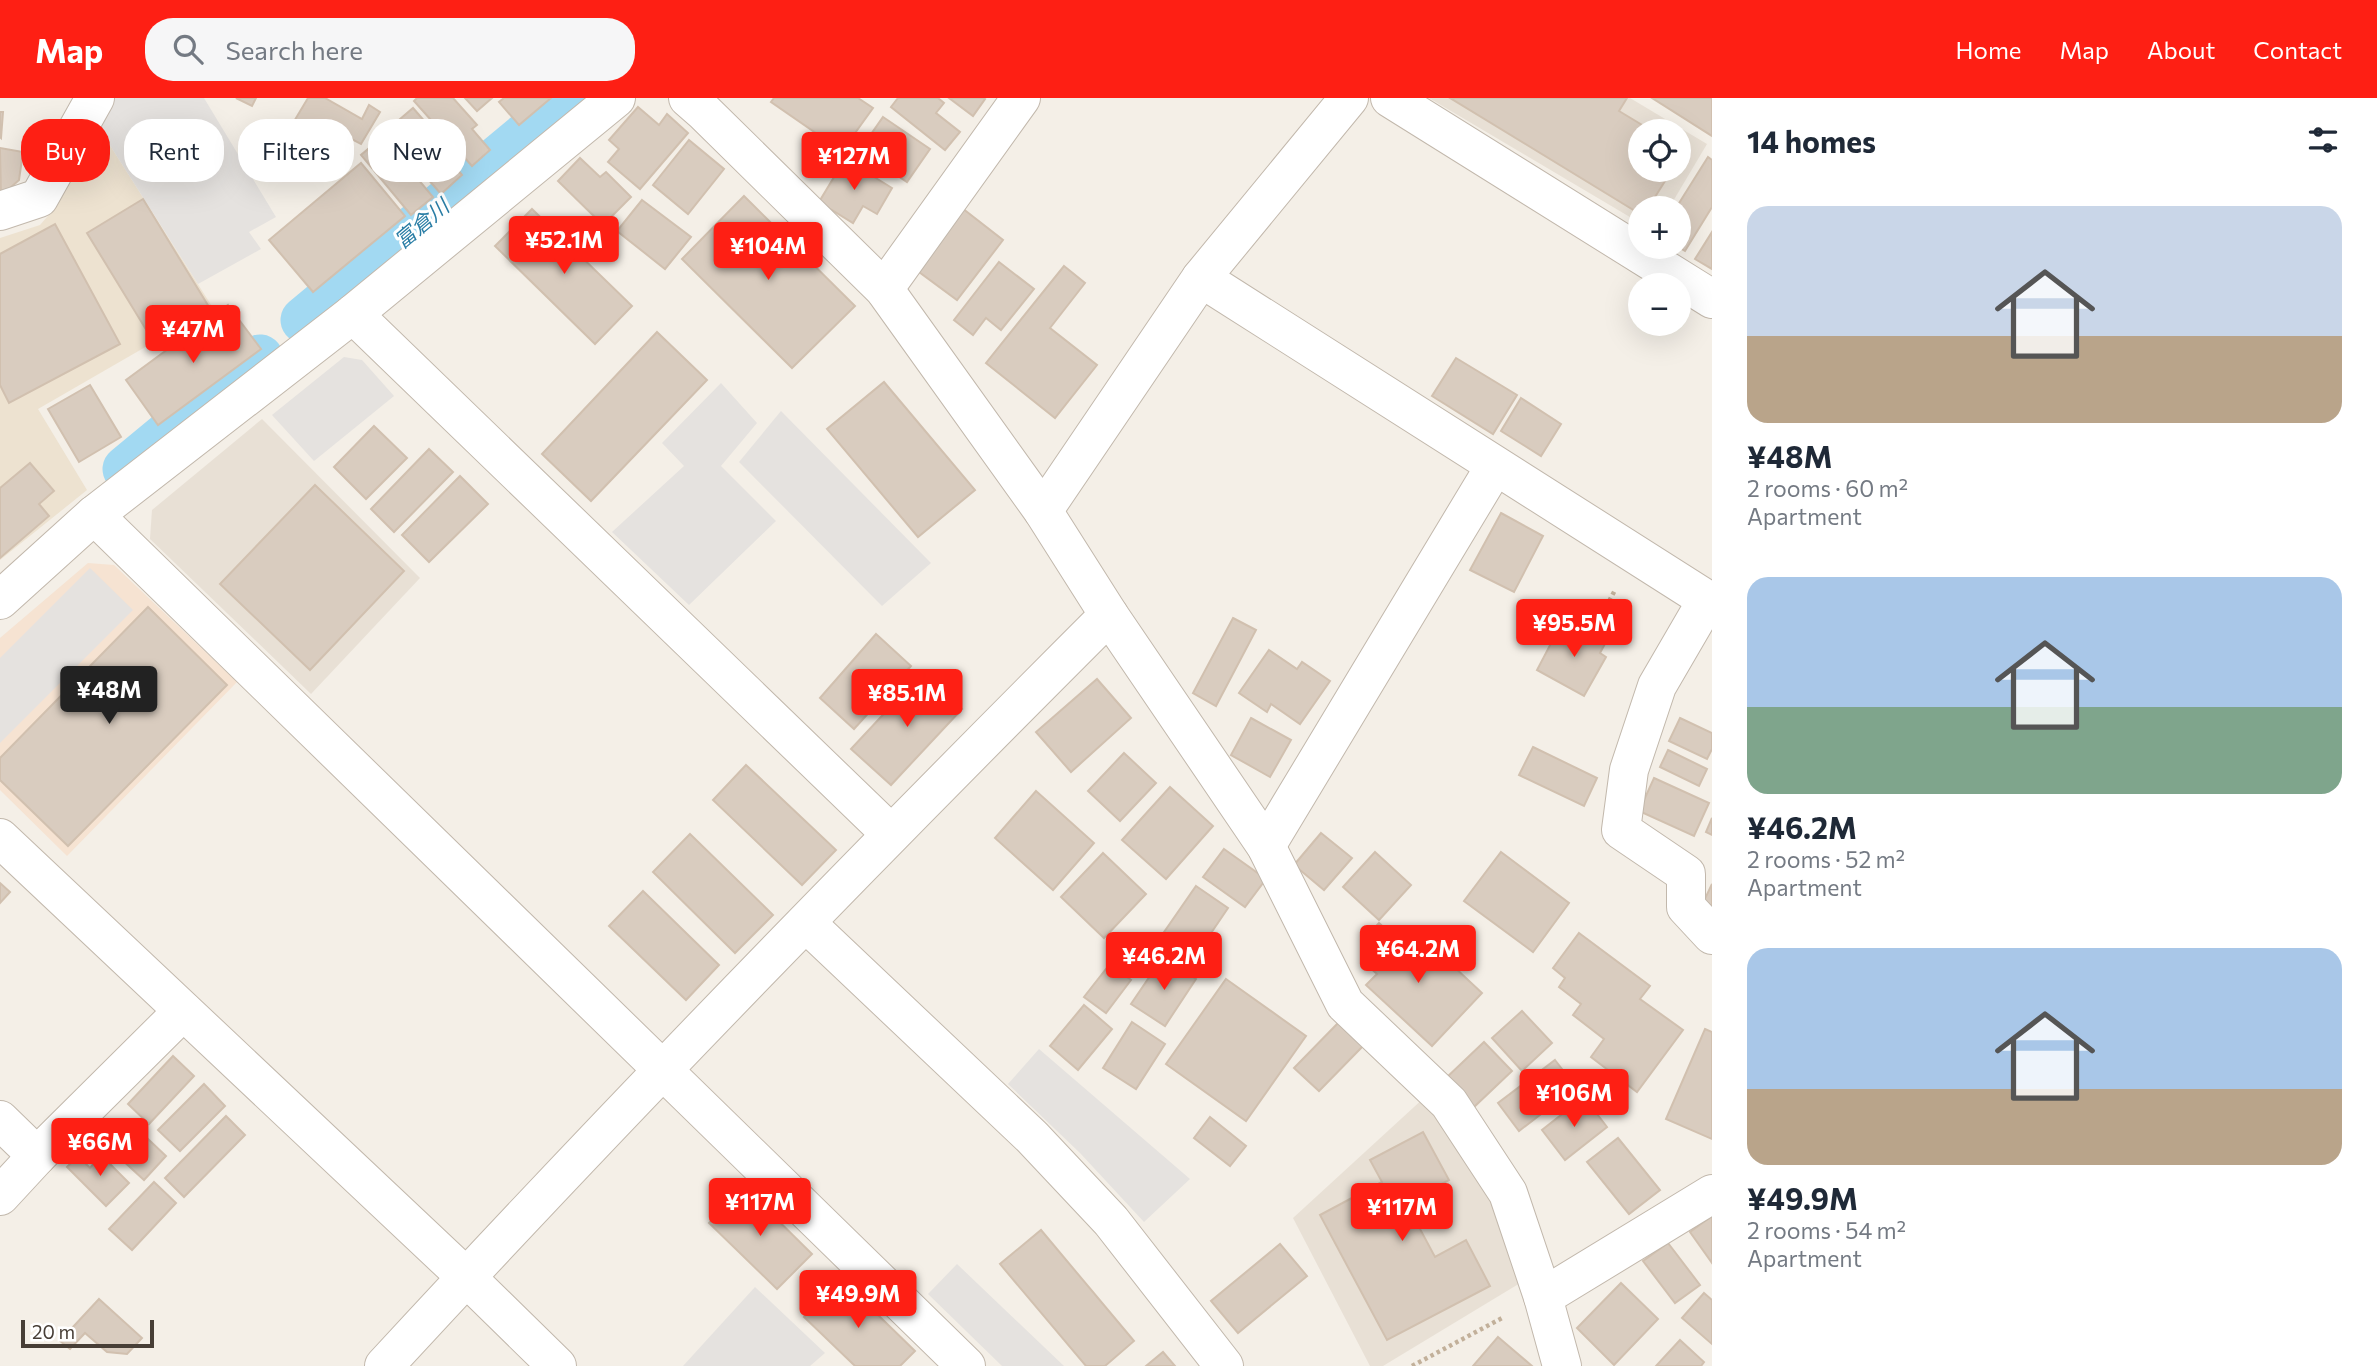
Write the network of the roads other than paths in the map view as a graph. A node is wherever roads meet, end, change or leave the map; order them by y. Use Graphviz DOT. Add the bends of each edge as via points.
graph roads {
  1 [pos="95,98"];
  2 [pos="616,98"];
  3 [pos="688,98"];
  4 [pos="1021,98"];
  5 [pos="1349,98"];
  6 [pos="1390,98"];
  7 [pos="0,212"];
  8 [pos="1201,278"];
  9 [pos="884,289"];
  10 [pos="1712,299"];
  11 [pos="353,314"];
  12 [pos="1495,467"];
  13 [pos="1043,511"];
  14 [pos="94,515"];
  15 [pos="0,600"];
  16 [pos="1709,602"];
  17 [pos="1109,615"];
  18 [pos="891,834"];
  19 [pos="0,838"];
  20 [pos="1266,846"];
  21 [pos="806,923"];
  22 [pos="1712,934"];
  23 [pos="183,1011"];
  24 [pos="665,1070"];
  25 [pos="0,1120"];
  26 [pos="37,1156"];
  27 [pos="1712,1194"];
  28 [pos="0,1196"];
  29 [pos="466,1277"];
  30 [pos="1543,1297"];
  31 [pos="384,1366"];
  32 [pos="557,1366"];
  33 [pos="966,1366"];
  34 [pos="1224,1366"];
  35 [pos="1562,1366"];
  1 -- 7 [label="street" via="39,198"];
  2 -- 11 [label="street"];
  3 -- 9 [label="street"];
  4 -- 9 [label="street"];
  5 -- 8 [label="street"];
  6 -- 10 [label="street"];
  8 -- 12 [label="street"];
  8 -- 13 [label="street"];
  9 -- 13 [label="street"];
  11 -- 14 [label="street"];
  11 -- 18 [label="street"];
  12 -- 16 [label="street"];
  12 -- 20 [label="street"];
  13 -- 17 [label="street"];
  14 -- 15 [label="street"];
  14 -- 24 [label="street"];
  16 -- 22 [label="street" via="1657,686 1629,770 1621,830 1686,874 1686,907"];
  17 -- 18 [label="street"];
  17 -- 20 [label="street"];
  18 -- 21 [label="street"];
  19 -- 23 [label="street"];
  20 -- 30 [label="street" via="1345,1004 1449,1103 1508,1193"];
  21 -- 24 [label="street"];
  21 -- 34 [label="street" via="1032,1136 1111,1220"];
  23 -- 26 [label="street"];
  23 -- 29 [label="street"];
  24 -- 29 [label="street"];
  24 -- 33 [label="street"];
  25 -- 26 [label="street"];
  26 -- 28 [label="street"];
  27 -- 30 [label="street"];
  29 -- 31 [label="street"];
  29 -- 32 [label="street"];
  30 -- 35 [label="street"];
}
